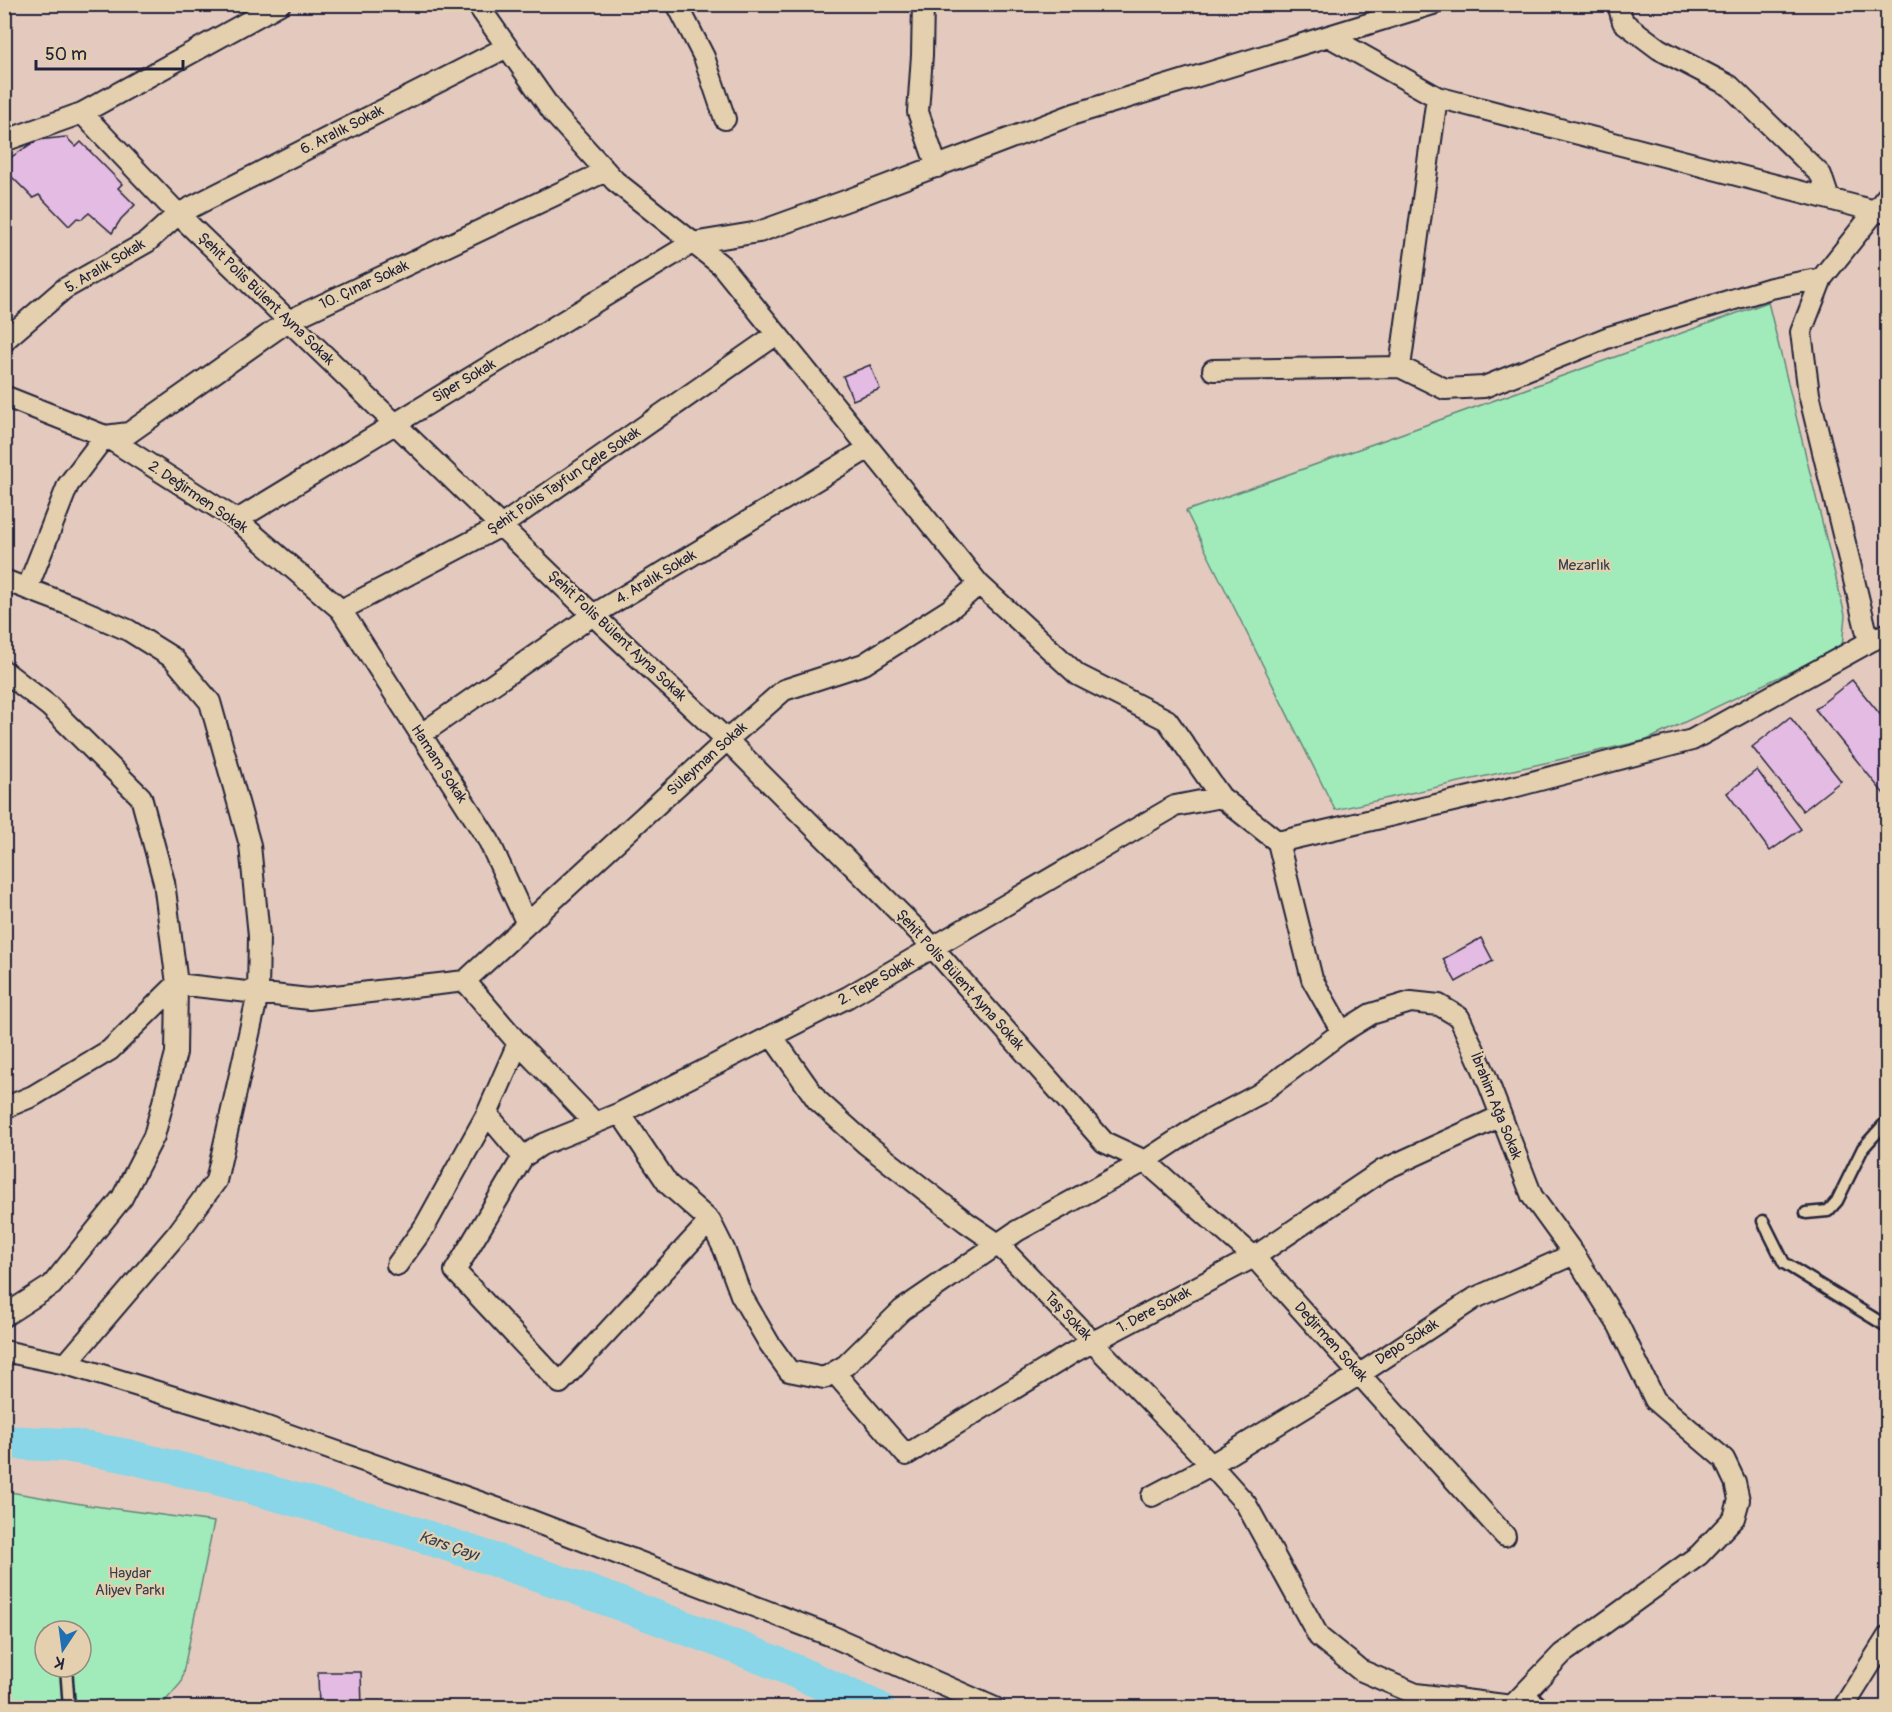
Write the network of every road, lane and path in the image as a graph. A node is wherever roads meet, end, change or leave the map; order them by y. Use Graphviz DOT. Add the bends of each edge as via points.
graph roads {
  1 [pos="280,4"];
  2 [pos="477,4"];
  3 [pos="677,4"];
  4 [pos="923,4"];
  5 [pos="1433,4"];
  6 [pos="1618,4"];
  7 [pos="1328,36"];
  8 [pos="507,47"];
  9 [pos="1437,97"];
  10 [pos="82,113"];
  11 [pos="725,119"];
  12 [pos="4,141"];
  13 [pos="937,166"];
  14 [pos="606,171"];
  15 [pos="1887,195"];
  16 [pos="1829,199"];
  17 [pos="1881,212"];
  18 [pos="178,214"];
  19 [pos="692,243"];
  20 [pos="1822,279"];
  21 [pos="288,321"];
  22 [pos="777,334"];
  23 [pos="4,342"];
  24 [pos="1400,367"];
  25 [pos="1213,370"];
  26 [pos="4,396"];
  27 [pos="394,423"];
  28 [pos="105,435"];
  29 [pos="869,448"];
  30 [pos="237,520"];
  31 [pos="501,526"];
  32 [pos="4,580"];
  33 [pos="979,584"];
  34 [pos="27,589"];
  35 [pos="341,610"];
  36 [pos="593,615"];
  37 [pos="1887,633"];
  38 [pos="1869,642"];
  39 [pos="4,671"];
  40 [pos="420,735"];
  41 [pos="727,740"];
  42 [pos="1221,796"];
  43 [pos="1278,842"];
  44 [pos="527,924"];
  45 [pos="933,948"];
  46 [pos="465,981"];
  47 [pos="177,984"];
  48 [pos="258,994"];
  49 [pos="1342,1032"];
  50 [pos="772,1036"];
  51 [pos="518,1043"];
  52 [pos="4,1108"];
  53 [pos="620,1113"];
  54 [pos="487,1114"];
  55 [pos="1501,1116"];
  56 [pos="1887,1120"];
  57 [pos="595,1123"];
  58 [pos="523,1157"];
  59 [pos="1145,1161"];
  60 [pos="1806,1213"];
  61 [pos="710,1221"];
  62 [pos="1762,1221"];
  63 [pos="998,1244"];
  64 [pos="1574,1254"];
  65 [pos="1254,1257"];
  66 [pos="398,1265"];
  67 [pos="4,1316"];
  68 [pos="1887,1327"];
  69 [pos="1094,1342"];
  70 [pos="4,1351"];
  71 [pos="66,1364"];
  72 [pos="834,1372"];
  73 [pos="1360,1374"];
  74 [pos="1211,1465"];
  75 [pos="1152,1496"];
  76 [pos="1505,1536"];
  77 [pos="1887,1636"];
  78 [pos="67,1679"];
  79 [pos="1527,1690"];
  80 [pos="69,1707"];
  81 [pos="995,1707"];
  82 [pos="1545,1707"];
  83 [pos="1843,1707"];
  1 -- 10 [label="street"];
  2 -- 8 [label="street"];
  3 -- 11 [label="street" via="704,57"];
  4 -- 13 [label="street" via="918,112"];
  5 -- 7 [label="street"];
  6 -- 16 [label="street" via="1623,22 1659,49 1730,86 1821,175"];
  7 -- 9 [label="street"];
  7 -- 13 [label="street" via="1074,114"];
  8 -- 14 [label="street" via="555,115"];
  8 -- 18 [label="street, 6. Aralık Sokak"];
  9 -- 16 [label="street"];
  9 -- 24 [label="street"];
  10 -- 12 [label="street"];
  10 -- 18 [label="street, Şehit Polis Bülent Ayna Sokak"];
  13 -- 19 [label="street" via="759,232"];
  14 -- 19 [label="street"];
  14 -- 21 [label="street, 10. Çınar Sokak"];
  15 -- 17 [label="street"];
  16 -- 17 [label="street"];
  17 -- 20 [label="street"];
  18 -- 21 [label="street, Şehit Polis Bülent Ayna Sokak"];
  18 -- 23 [label="street, 5. Aralık Sokak" via="147,242 64,290"];
  19 -- 22 [label="street" via="721,265"];
  19 -- 27 [label="street, Siper Sokak"];
  20 -- 24 [label="street" via="1772,288 1609,338 1484,387 1445,389"];
  20 -- 38 [label="street" via="1802,332 1808,384"];
  21 -- 27 [label="street, Şehit Polis Bülent Ayna Sokak"];
  21 -- 28 [label="street, 10. Çınar Sokak" via="129,433"];
  22 -- 29 [label="street"];
  22 -- 31 [label="street, Şehit Polis Tayfun Çele Sokak"];
  24 -- 25 [label="street"];
  26 -- 28 [label="street"];
  27 -- 30 [label="street, Siper Sokak"];
  27 -- 31 [label="street, Şehit Polis Bülent Ayna Sokak"];
  28 -- 30 [label="street, 2. Değirmen Sokak"];
  28 -- 34 [label="street" via="68,485"];
  29 -- 33 [label="street"];
  29 -- 36 [label="street, 4. Aralık Sokak"];
  30 -- 35 [label="street, 2. Değirmen Sokak"];
  31 -- 35 [label="street, Şehit Polis Tayfun Çele Sokak"];
  31 -- 36 [label="street, Şehit Polis Bülent Ayna Sokak"];
  32 -- 34 [label="street"];
  33 -- 41 [label="street, Süleyman Sokak" via="949,610 864,664 784,690"];
  33 -- 42 [label="street" via="1078,675 1167,720"];
  34 -- 48 [label="street" via="128,630 173,658 210,702 250,845 259,936"];
  35 -- 40 [label="street, Hamam Sokak"];
  36 -- 40 [label="street, 4. Aralık Sokak"];
  36 -- 41 [label="street, Şehit Polis Bülent Ayna Sokak"];
  37 -- 38 [label="street"];
  38 -- 43 [label="street" via="1692,740"];
  39 -- 47 [label="street" via="50,706 141,797 164,882"];
  40 -- 44 [label="street, Hamam Sokak" via="489,841"];
  41 -- 44 [label="street, Süleyman Sokak"];
  41 -- 45 [label="street, Şehit Polis Bülent Ayna Sokak"];
  42 -- 43 [label="street"];
  42 -- 45 [label="street, 2. Tepe Sokak" via="1175,806"];
  43 -- 49 [label="street" via="1312,979"];
  44 -- 46 [label="street, Süleyman Sokak"];
  45 -- 50 [label="street, 2. Tepe Sokak"];
  45 -- 59 [label="street, Şehit Polis Bülent Ayna Sokak" via="1104,1142"];
  46 -- 48 [label="street" via="309,999"];
  46 -- 51 [label="street"];
  47 -- 48 [label="street"];
  47 -- 52 [label="street" via="110,1050 33,1096"];
  47 -- 67 [label="street" via="176,1053 154,1136 128,1188 52,1285"];
  48 -- 71 [label="street" via="216,1181 177,1234"];
  49 -- 55 [label="street, İbrahim Ağa Sokak" via="1371,1014 1412,1002 1439,1005 1458,1017"];
  49 -- 59 [label="street, İbrahim Ağa Sokak" via="1259,1094 1200,1125"];
  50 -- 53 [label="street, 2. Tepe Sokak"];
  50 -- 63 [label="street, Taş Sokak" via="817,1100 866,1144"];
  51 -- 54 [label="street"];
  51 -- 57 [label="street"];
  53 -- 57 [label="street, 2. Tepe Sokak"];
  53 -- 61 [label="street" via="668,1184"];
  54 -- 58 [label="street"];
  54 -- 66 [label="street" via="425,1226"];
  55 -- 64 [label="street, İbrahim Ağa Sokak" via="1532,1196"];
  55 -- 65 [label="street, 1. Dere Sokak" via="1383,1170"];
  56 -- 60 [label="lane" via="1863,1148 1838,1201 1828,1210"];
  57 -- 58 [label="street, 2. Tepe Sokak" via="541,1145"];
  58 -- 61 [label="street" via="455,1271 560,1383"];
  59 -- 63 [label="street, İbrahim Ağa Sokak"];
  59 -- 65 [label="street, Değirmen Sokak"];
  61 -- 72 [label="street" via="741,1295 789,1371 824,1378"];
  62 -- 68 [label="lane" via="1784,1263"];
  63 -- 69 [label="street, Taş Sokak"];
  63 -- 72 [label="street, İbrahim Ağa Sokak" via="902,1310"];
  64 -- 73 [label="street, Depo Sokak" via="1475,1298"];
  64 -- 79 [label="street, İbrahim Ağa Sokak" via="1619,1326 1655,1400 1724,1459 1739,1500 1734,1518 1699,1555 1562,1654"];
  65 -- 69 [label="street, 1. Dere Sokak"];
  65 -- 73 [label="street, Değirmen Sokak"];
  69 -- 72 [label="street, 1. Dere Sokak" via="906,1455"];
  69 -- 74 [label="street, Taş Sokak"];
  70 -- 71 [label="street"];
  71 -- 81 [label="street" via="236,1416 522,1517 829,1635"];
  73 -- 74 [label="street, Depo Sokak"];
  73 -- 76 [label="street, Değirmen Sokak"];
  74 -- 75 [label="street, Depo Sokak"];
  74 -- 79 [label="street, Taş Sokak" via="1246,1504 1319,1637 1360,1670 1416,1694 1512,1706"];
  77 -- 83 [label="street"];
  78 -- 80 [label="lane"];
  79 -- 82 [label="lane"];
}
